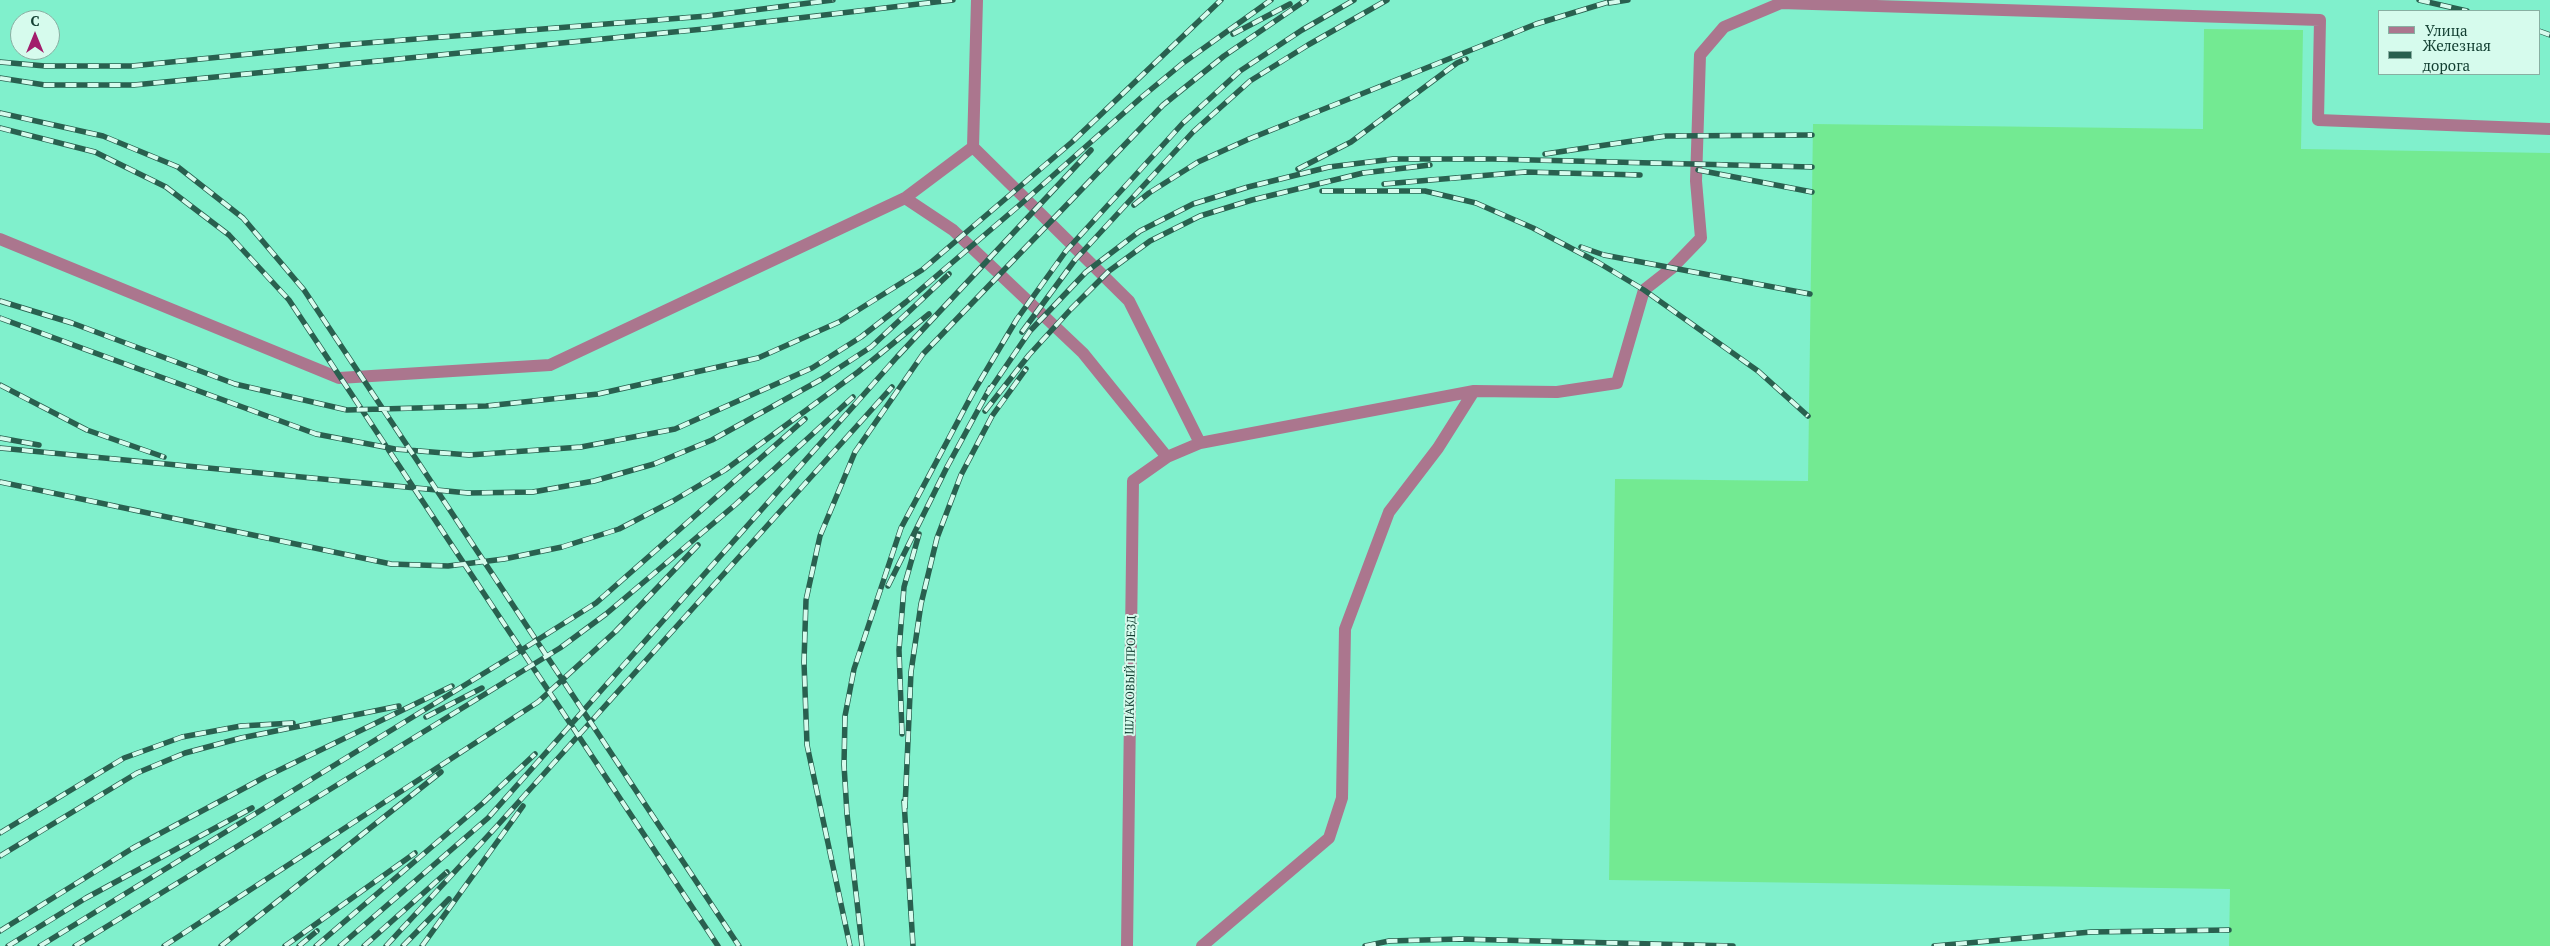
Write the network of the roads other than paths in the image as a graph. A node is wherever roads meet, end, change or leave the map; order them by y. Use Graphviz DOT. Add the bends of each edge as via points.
graph roads {
  1 [pos="977,0"];
  2 [pos="2550,129"];
  3 [pos="973,147"];
  4 [pos="905,198"];
  5 [pos="1,243"];
  6 [pos="1474,391"];
  7 [pos="1200,443"];
  8 [pos="1167,457"];
  9 [pos="1127,946"];
  10 [pos="1202,946"];
  1 -- 3 [label="street"];
  2 -- 6 [label="street, ШЛАКОВЫЙ ПРОЕЗД" via="2318,120 2320,20 1780,3 1724,27 1700,55 1696,181 1701,238 1672,268 1644,290 1617,382 1557,392"];
  3 -- 4 [label="street"];
  3 -- 7 [label="street" via="1128,301"];
  4 -- 5 [label="street" via="550,365 339,378"];
  4 -- 8 [label="street" via="953,230 1083,353"];
  6 -- 7 [label="street, ШЛАКОВЫЙ ПРОЕЗД"];
  6 -- 10 [label="street" via="1438,448 1388,512 1345,629 1342,798 1329,838"];
  7 -- 8 [label="street, ШЛАКОВЫЙ ПРОЕЗД"];
  8 -- 9 [label="street, ШЛАКОВЫЙ ПРОЕЗД" via="1133,480"];
}
